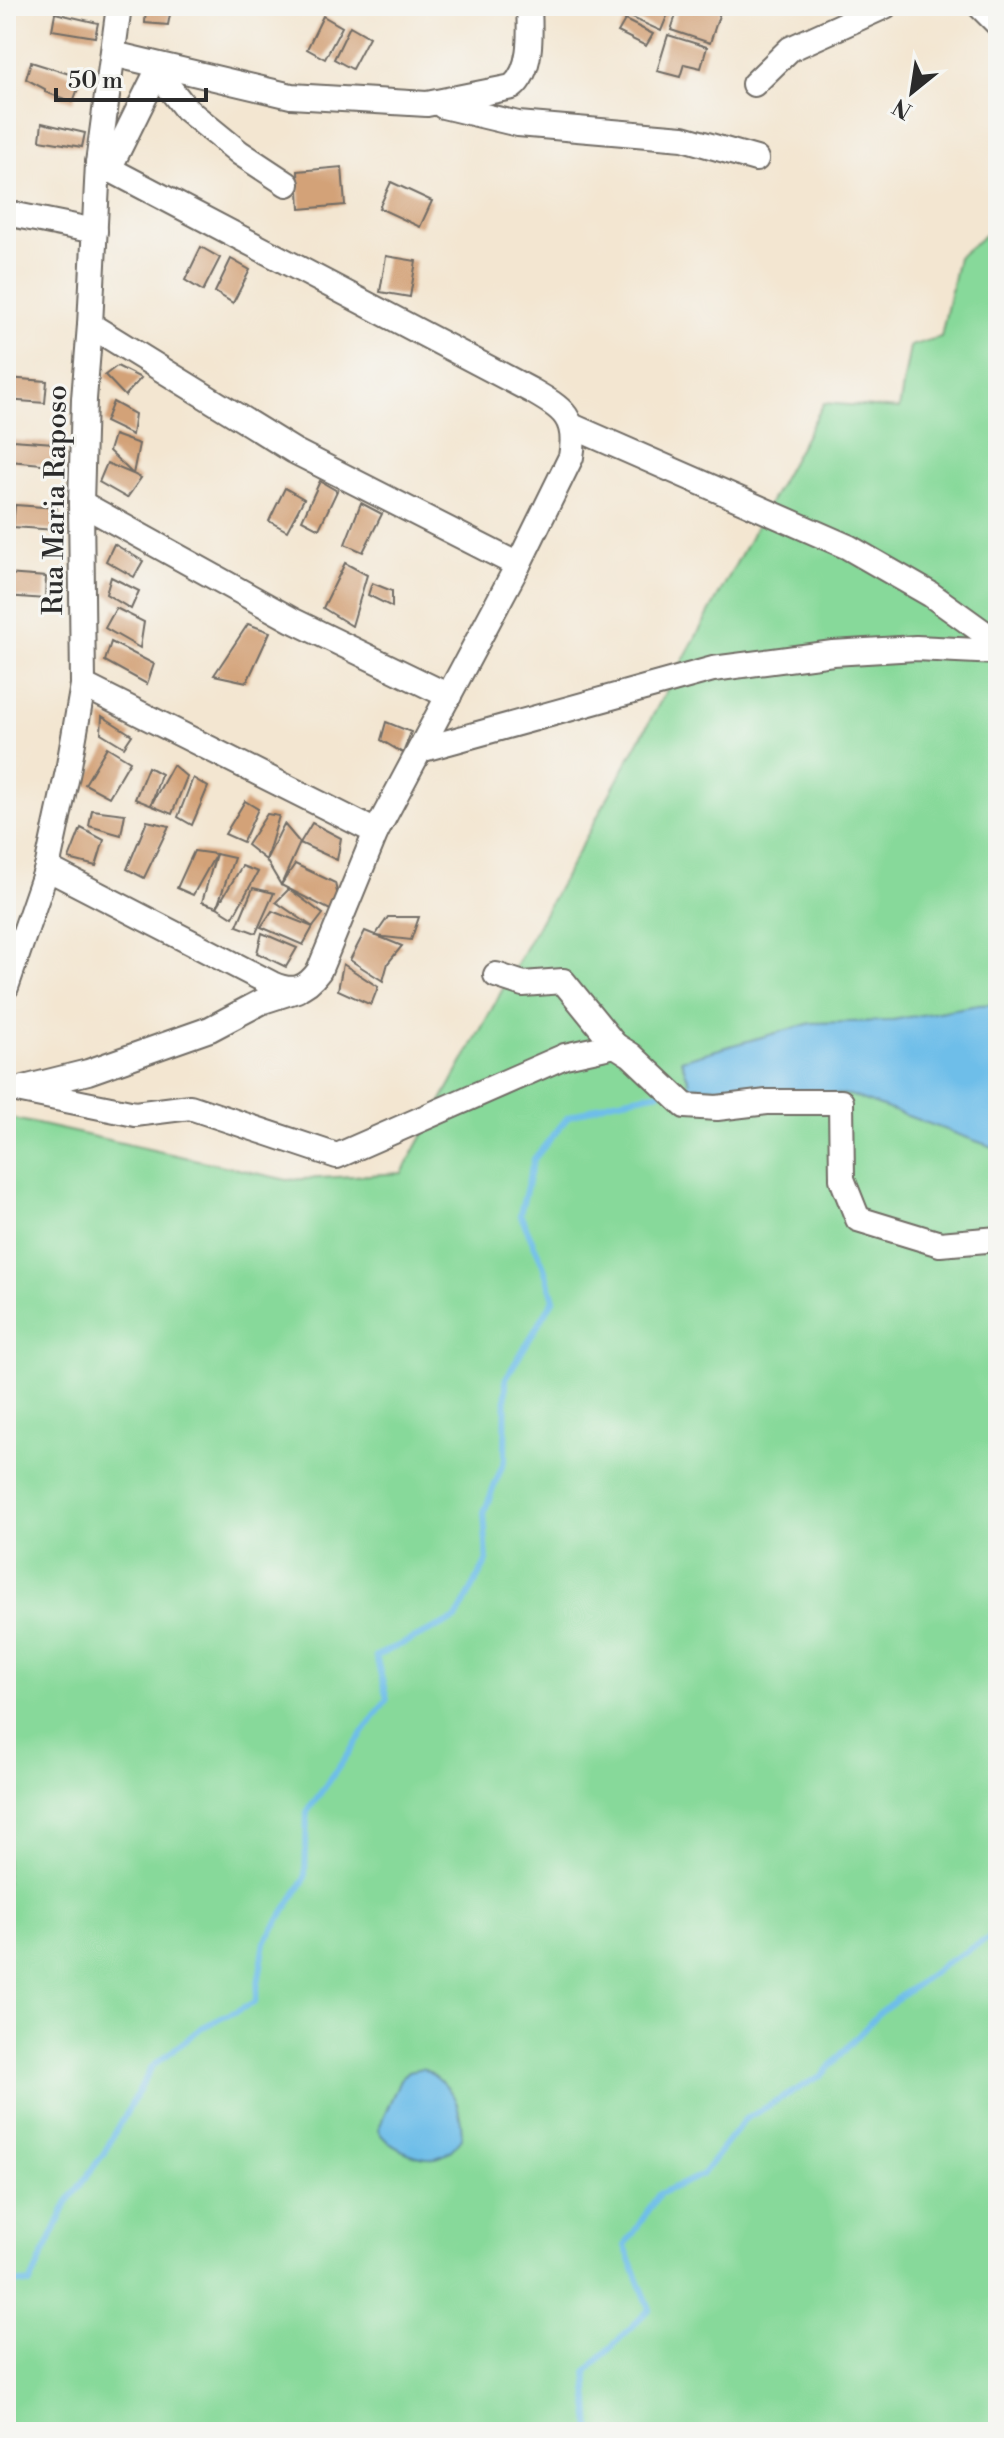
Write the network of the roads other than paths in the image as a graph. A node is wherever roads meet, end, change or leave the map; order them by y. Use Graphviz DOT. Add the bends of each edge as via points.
graph roads {
  1 [pos="119,6"];
  2 [pos="529,6"];
  3 [pos="885,6"];
  4 [pos="980,6"];
  5 [pos="998,24"];
  6 [pos="113,54"];
  7 [pos="153,68"];
  8 [pos="754,84"];
  9 [pos="433,103"];
  10 [pos="756,159"];
  11 [pos="103,166"];
  12 [pos="287,184"];
  13 [pos="6,213"];
  14 [pos="95,231"];
  15 [pos="90,325"];
  16 [pos="572,426"];
  17 [pos="81,503"];
  18 [pos="518,565"];
  19 [pos="998,643"];
  20 [pos="998,652"];
  21 [pos="83,685"];
  22 [pos="449,696"];
  23 [pos="420,750"];
  24 [pos="376,832"];
  25 [pos="47,868"];
  26 [pos="496,975"];
  27 [pos="6,987"];
  28 [pos="300,989"];
  29 [pos="615,1045"];
  30 [pos="12,1091"];
  31 [pos="998,1239"];
  1 -- 6 [label="street, Rua Maria Raposo"];
  2 -- 9 [label="street" via="527,61 519,81 512,87"];
  3 -- 8 [label="street" via="790,49"];
  4 -- 5 [label="street"];
  6 -- 7 [label="street"];
  6 -- 11 [label="street, Rua Maria Raposo"];
  7 -- 9 [label="street" via="291,96"];
  7 -- 11 [label="street"];
  7 -- 12 [label="street" via="186,109"];
  9 -- 10 [label="street" via="518,124 683,138"];
  11 -- 14 [label="street, Rua Maria Raposo"];
  11 -- 16 [label="street" via="532,391 565,411"];
  13 -- 14 [label="street"];
  14 -- 15 [label="street, Rua Maria Raposo"];
  15 -- 17 [label="street, Rua Maria Raposo"];
  15 -- 18 [label="street" via="294,451"];
  16 -- 18 [label="street" via="571,457"];
  16 -- 19 [label="street" via="848,547 930,594"];
  17 -- 21 [label="street, Rua Maria Raposo"];
  17 -- 22 [label="street" via="292,620"];
  18 -- 22 [label="street"];
  20 -- 23 [label="street" via="916,648 713,669"];
  21 -- 24 [label="street"];
  21 -- 25 [label="street, Rua Maria Raposo"];
  22 -- 23 [label="street"];
  23 -- 24 [label="street"];
  24 -- 28 [label="street" via="319,971"];
  25 -- 27 [label="street, Rua Maria Raposo"];
  25 -- 28 [label="street" via="272,984"];
  26 -- 29 [label="street" via="523,984 563,981"];
  28 -- 30 [label="street" via="263,1001 210,1029 88,1072"];
  29 -- 30 [label="street" via="565,1056 337,1156 190,1107 135,1114"];
  29 -- 31 [label="street" via="685,1106 841,1102 842,1179 858,1219 940,1244"];
}
